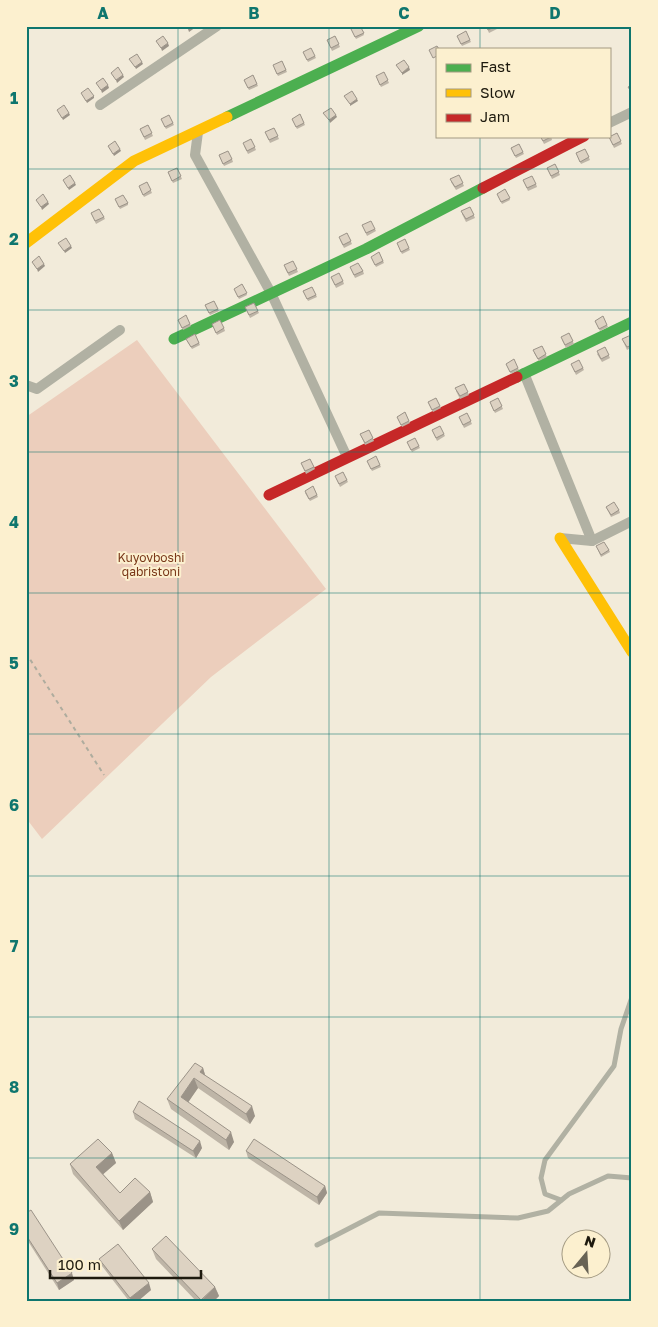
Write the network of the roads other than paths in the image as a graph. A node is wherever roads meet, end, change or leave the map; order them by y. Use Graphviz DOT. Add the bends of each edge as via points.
graph roads {
  1 [pos="217,26"];
  2 [pos="419,26"];
  3 [pos="100,105"];
  4 [pos="632,112"];
  5 [pos="610,123"];
  6 [pos="198,132"];
  7 [pos="580,138"];
  8 [pos="26,243"];
  9 [pos="271,293"];
  10 [pos="632,322"];
  11 [pos="120,330"];
  12 [pos="174,339"];
  13 [pos="524,373"];
  14 [pos="26,386"];
  15 [pos="348,457"];
  16 [pos="269,495"];
  17 [pos="632,521"];
  18 [pos="560,538"];
  19 [pos="592,541"];
  20 [pos="630,645"];
  21 [pos="632,997"];
  22 [pos="632,1178"];
  23 [pos="562,1200"];
  24 [pos="317,1245"];
  1 -- 3 [label="street"];
  2 -- 6 [label="street"];
  4 -- 5 [label="street"];
  6 -- 8 [label="street" via="134,161"];
  6 -- 9 [label="street" via="195,155"];
  7 -- 9 [label="street" via="366,249"];
  9 -- 12 [label="street"];
  9 -- 15 [label="street"];
  10 -- 13 [label="street"];
  11 -- 14 [label="street" via="37,389"];
  13 -- 15 [label="street"];
  13 -- 19 [label="street"];
  15 -- 16 [label="street"];
  17 -- 19 [label="street"];
  18 -- 19 [label="street"];
  18 -- 20 [label="street"];
  21 -- 23 [label="lane" via="614,1066 545,1160 541,1178 545,1194"];
  22 -- 23 [label="lane" via="608,1176"];
  23 -- 24 [label="lane" via="548,1211 518,1218 379,1213"];
}
